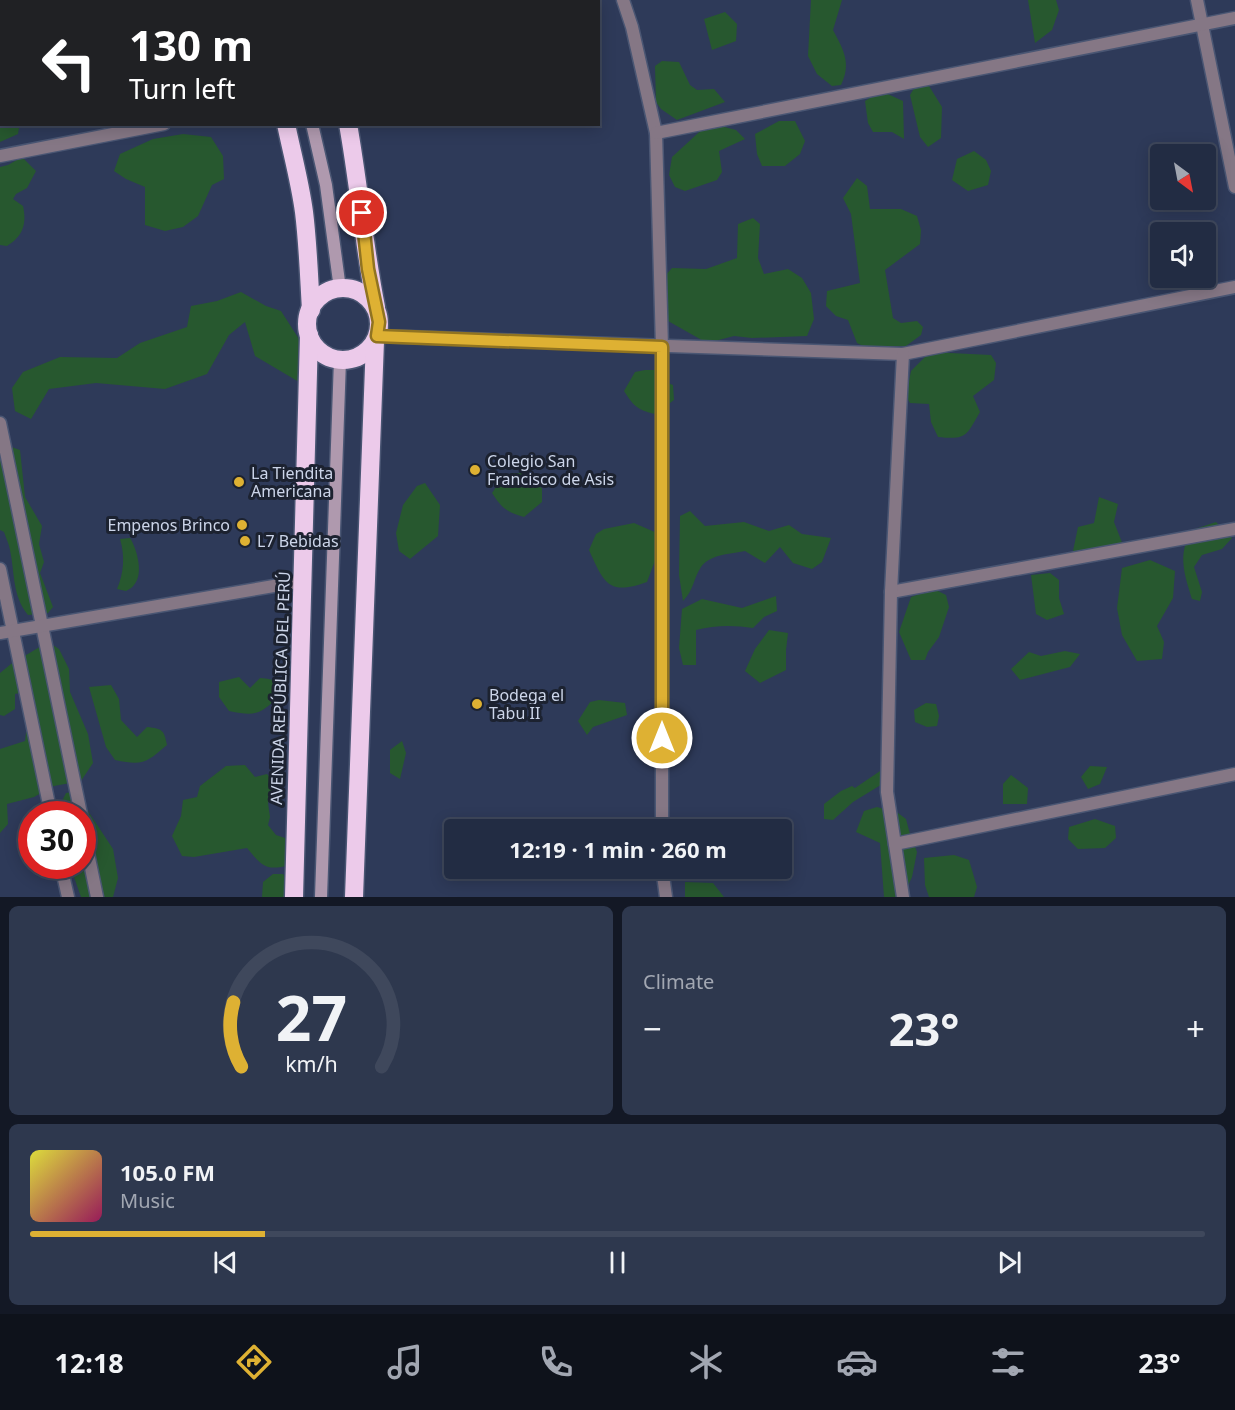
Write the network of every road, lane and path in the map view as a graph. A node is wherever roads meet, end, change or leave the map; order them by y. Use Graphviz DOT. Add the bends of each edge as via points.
graph roads {
  1 [pos="623,0"];
  2 [pos="1197,0"];
  3 [pos="1235,18"];
  4 [pos="1202,25"];
  5 [pos="154,126"];
  6 [pos="286,126"];
  7 [pos="312,126"];
  8 [pos="348,126"];
  9 [pos="656,133"];
  10 [pos="0,156"];
  11 [pos="1235,187"];
  12 [pos="1235,287"];
  13 [pos="340,289"];
  14 [pos="310,310"];
  15 [pos="378,315"];
  16 [pos="309,335"];
  17 [pos="376,339"];
  18 [pos="662,347"];
  19 [pos="903,354"];
  20 [pos="340,360"];
  21 [pos="0,423"];
  22 [pos="1235,529"];
  23 [pos="0,569"];
  24 [pos="303,581"];
  25 [pos="891,592"];
  26 [pos="42,626"];
  27 [pos="6,632"];
  28 [pos="1235,774"];
  29 [pos="48,801"];
  30 [pos="78,801"];
  31 [pos="662,819"];
  32 [pos="895,844"];
  33 [pos="64,879"];
  34 [pos="93,879"];
  35 [pos="664,879"];
  36 [pos="68,897"];
  37 [pos="97,897"];
  38 [pos="294,897"];
  39 [pos="321,897"];
  40 [pos="354,897"];
  41 [pos="666,897"];
  42 [pos="903,897"];
  1 -- 9 [label="street"];
  2 -- 4 [label="street"];
  3 -- 4 [label="street"];
  4 -- 9 [label="street"];
  4 -- 11 [label="street"];
  5 -- 10 [label="street"];
  6 -- 14 [label="highway" via="304,215"];
  7 -- 13 [label="street" via="326,184"];
  8 -- 15 [label="highway"];
  9 -- 18 [label="street"];
  12 -- 19 [label="street"];
  13 -- 14 [label="highway" via="325,293"];
  13 -- 15 [label="highway" via="366,296"];
  14 -- 16 [label="highway"];
  15 -- 17 [label="highway"];
  16 -- 20 [label="highway" via="321,352"];
  16 -- 24 [label="highway, AVENIDA REPÚBLICA DEL PERÚ"];
  17 -- 18 [label="street"];
  17 -- 20 [label="highway" via="360,356"];
  17 -- 40 [label="highway"];
  18 -- 19 [label="street"];
  18 -- 31 [label="street"];
  19 -- 25 [label="street"];
  20 -- 39 [label="street"];
  21 -- 26 [label="street"];
  22 -- 25 [label="street"];
  23 -- 27 [label="street"];
  24 -- 26 [label="street"];
  24 -- 38 [label="highway, AVENIDA REPÚBLICA DEL PERÚ"];
  25 -- 32 [label="street" via="887,792"];
  26 -- 27 [label="street"];
  26 -- 30 [label="street"];
  27 -- 29 [label="street"];
  28 -- 32 [label="street"];
  32 -- 42 [label="street"];
  33 -- 36 [label="street"];
  34 -- 37 [label="street"];
  35 -- 41 [label="street"];
}
